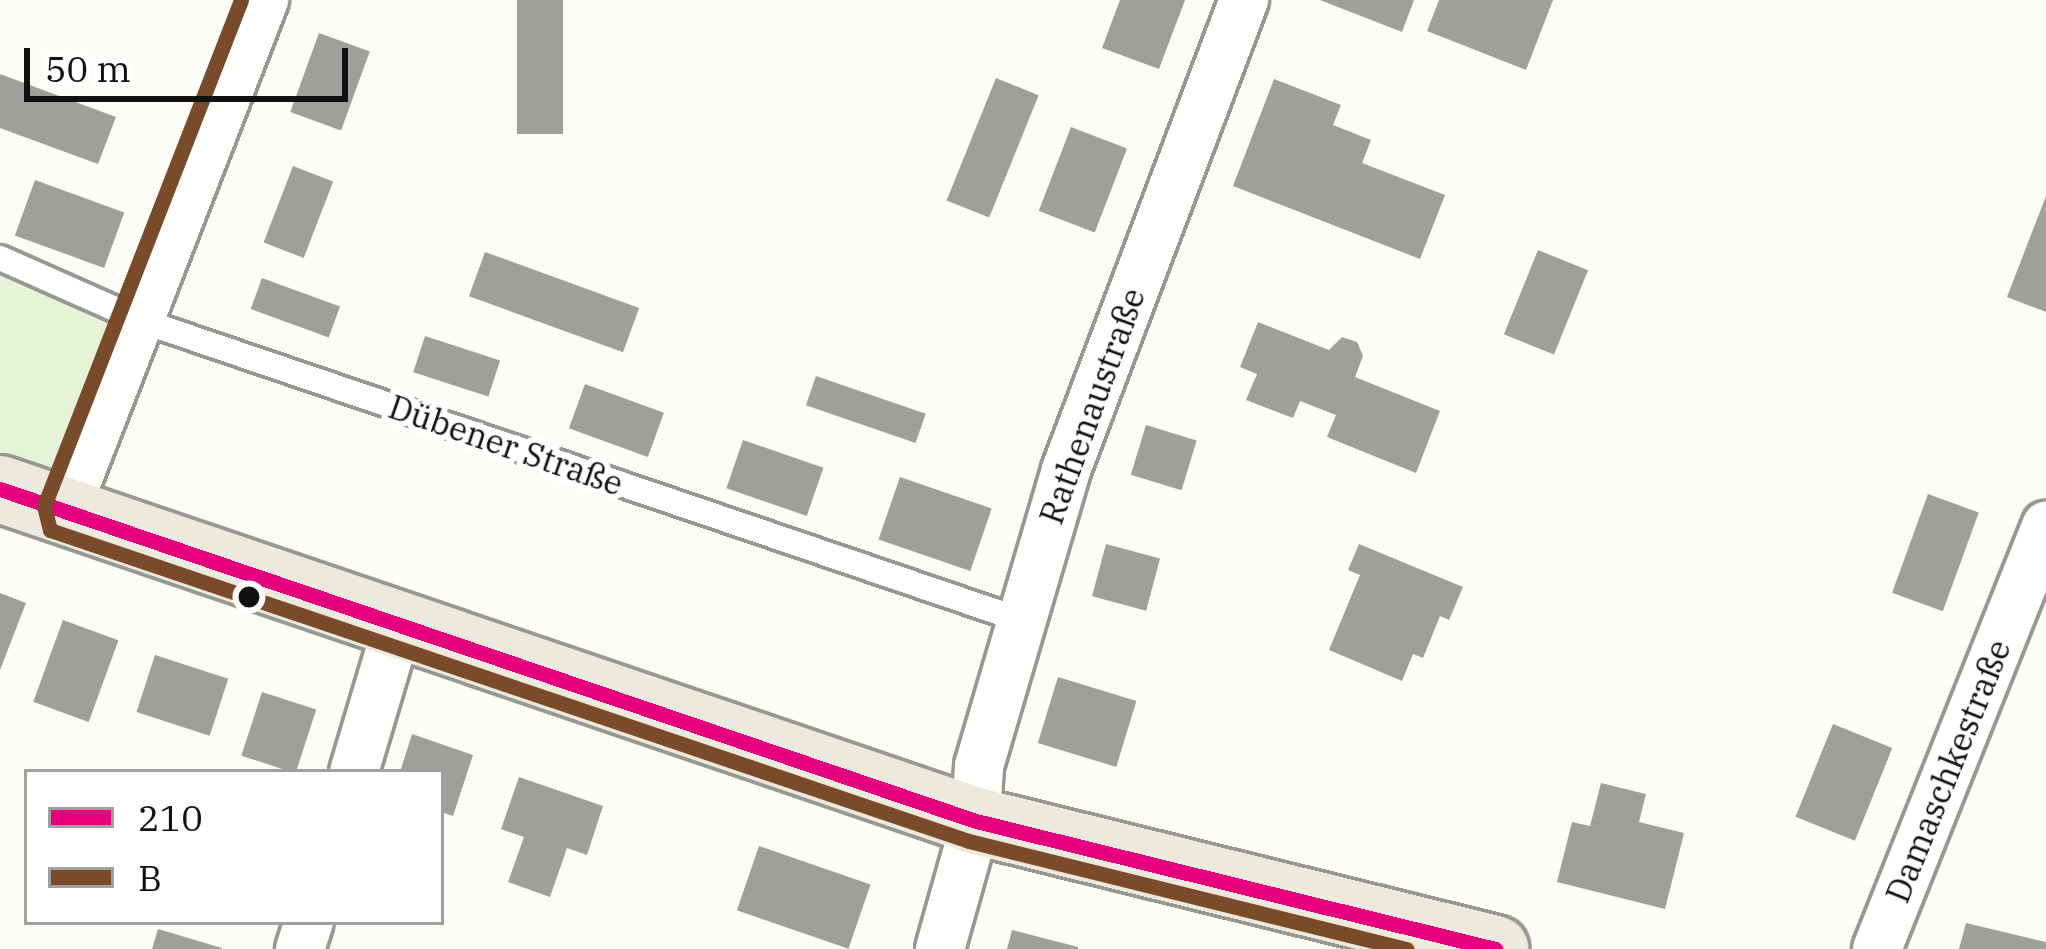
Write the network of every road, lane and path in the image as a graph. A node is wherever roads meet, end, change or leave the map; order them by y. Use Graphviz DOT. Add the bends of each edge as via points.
graph roads {
  1 [pos="264,0"];
  2 [pos="1244,0"];
  3 [pos="0,258"];
  4 [pos="142,321"];
  5 [pos="0,489"];
  6 [pos="64,514"];
  7 [pos="2046,526"];
  8 [pos="1018,620"];
  9 [pos="398,628"];
  10 [pos="355,769"];
  11 [pos="976,821"];
  12 [pos="1354,932"];
  13 [pos="940,949"];
  14 [pos="1495,949"];
  15 [pos="1877,949"];
  1 -- 4 [label="street"];
  2 -- 8 [label="street, Rathenaustraße" via="1066,470"];
  3 -- 4 [label="lane, Dübener Straße"];
  4 -- 6 [label="street"];
  4 -- 8 [label="lane, Dübener Straße"];
  5 -- 6 [label="main road"];
  6 -- 9 [label="main road"];
  7 -- 15 [label="street, Damaschkestraße"];
  8 -- 11 [label="street, Rathenaustraße" via="979,766"];
  9 -- 10 [label="street"];
  9 -- 11 [label="main road"];
  11 -- 12 [label="main road"];
  11 -- 13 [label="street, Rathenaustraße"];
  12 -- 14 [label="main road"];
}
